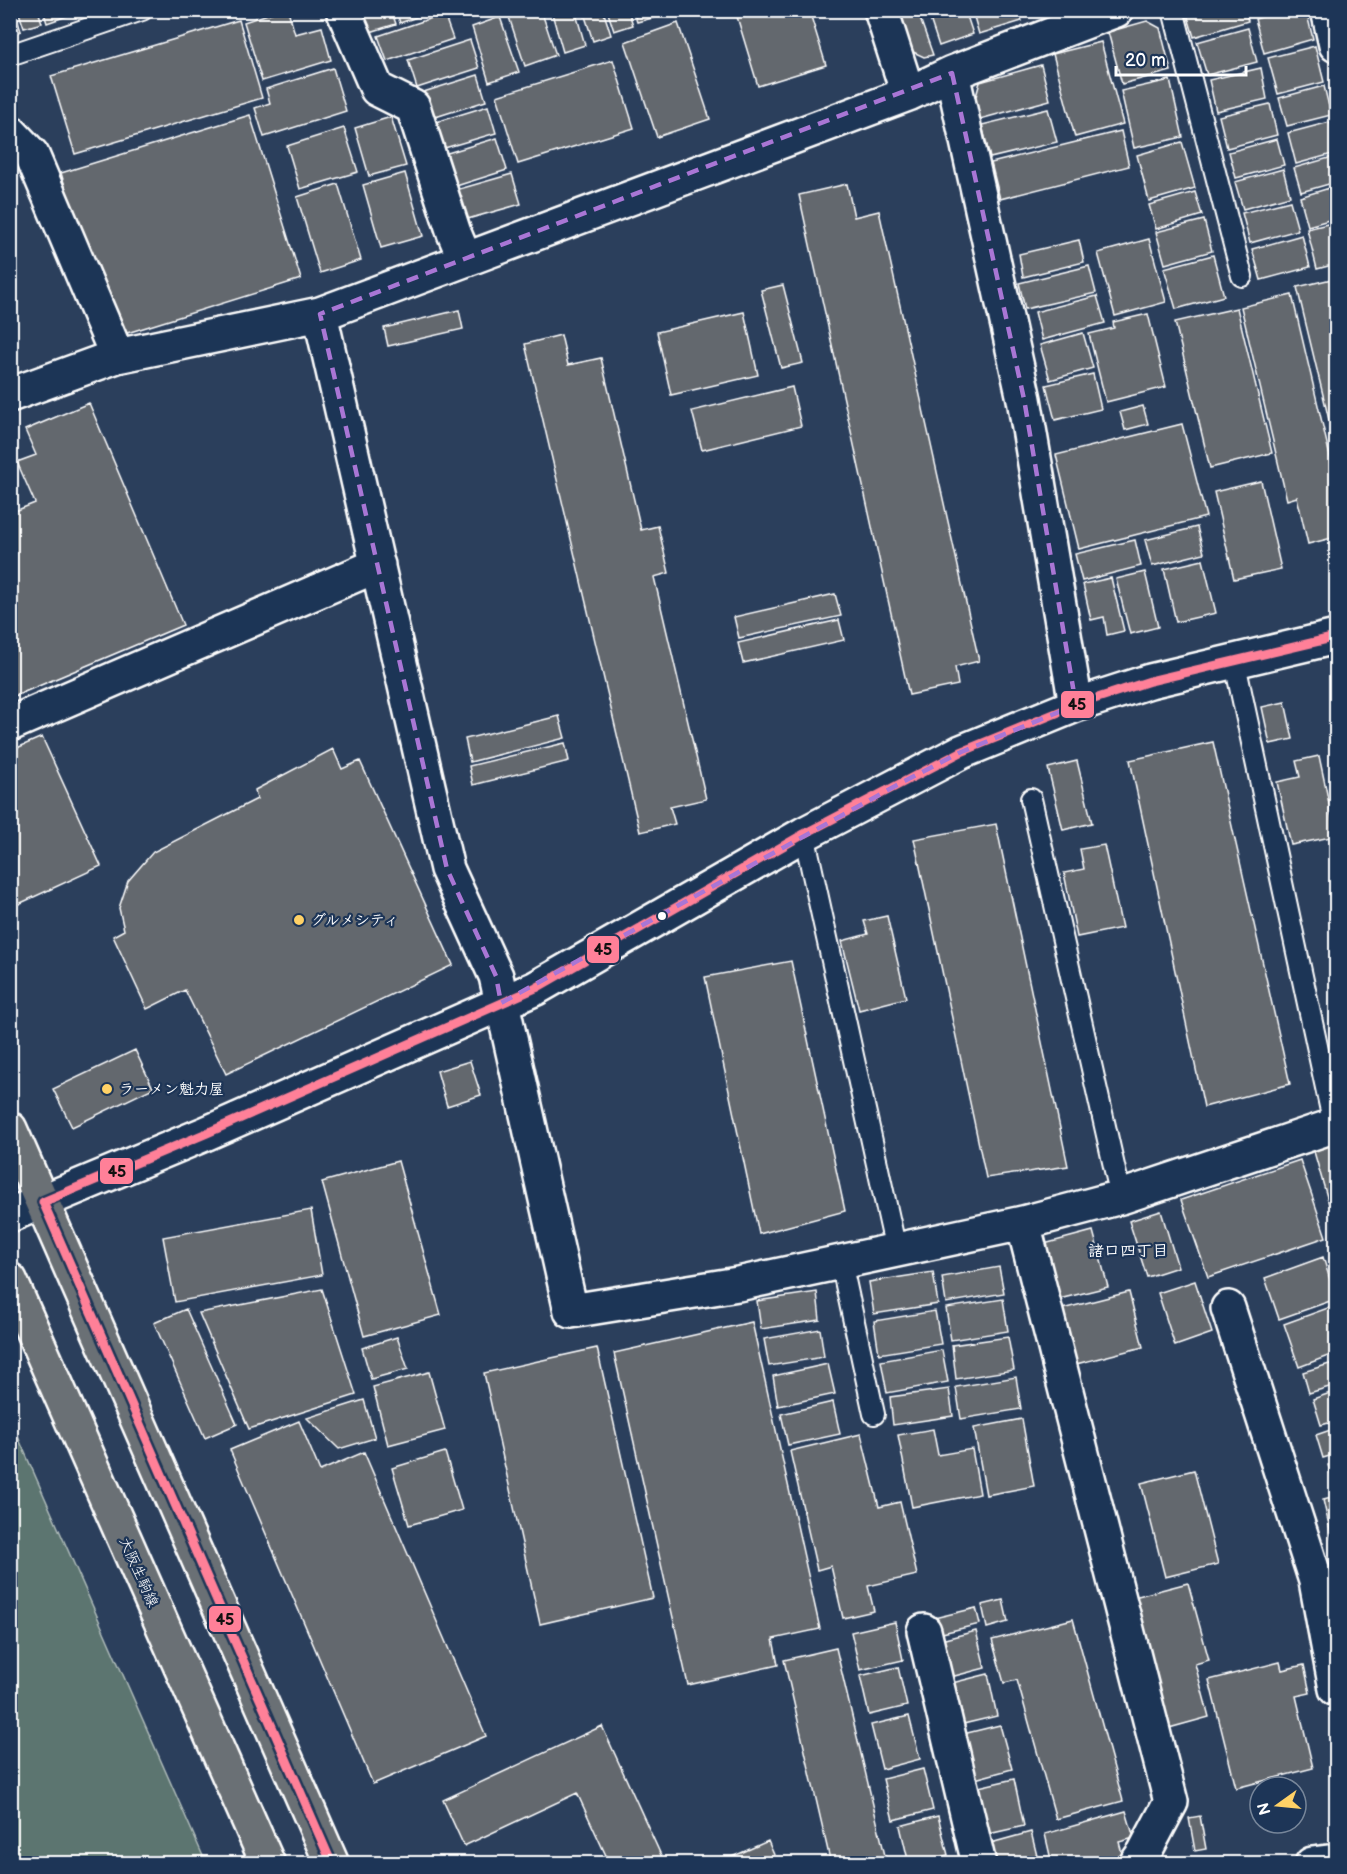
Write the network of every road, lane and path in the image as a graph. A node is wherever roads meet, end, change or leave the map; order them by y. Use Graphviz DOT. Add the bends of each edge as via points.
graph roads {
  1 [pos="142,10"];
  2 [pos="343,10"];
  3 [pos="881,10"];
  4 [pos="1116,10"];
  5 [pos="1173,10"];
  6 [pos="1328,10"];
  7 [pos="1336,45"];
  8 [pos="10,55"];
  9 [pos="952,73"];
  10 [pos="908,94"];
  11 [pos="10,132"];
  12 [pos="465,259"];
  13 [pos="1242,276"];
  14 [pos="320,314"];
  15 [pos="117,356"];
  16 [pos="10,395"];
  17 [pos="378,565"];
  18 [pos="1336,637"];
  19 [pos="1234,659"];
  20 [pos="1076,705"];
  21 [pos="10,724"];
  22 [pos="1031,799"];
  23 [pos="804,834"];
  24 [pos="501,1003"];
  25 [pos="1335,1125"];
  26 [pos="10,1129"];
  27 [pos="1121,1197"];
  28 [pos="43,1202"];
  29 [pos="10,1215"];
  30 [pos="1023,1223"];
  31 [pos="896,1250"];
  32 [pos="841,1262"];
  33 [pos="10,1280"];
  34 [pos="1228,1308"];
  35 [pos="874,1414"];
  36 [pos="1326,1579"];
  37 [pos="924,1631"];
  38 [pos="1336,1689"];
  39 [pos="1336,1861"];
  40 [pos="268,1863"];
  41 [pos="332,1863"];
  42 [pos="979,1863"];
  43 [pos="1136,1863"];
  44 [pos="1312,1863"];
  1 -- 8 [label="lane"];
  2 -- 12 [label="street" via="377,89 412,107"];
  3 -- 10 [label="street"];
  4 -- 9 [label="street"];
  5 -- 13 [label="lane"];
  6 -- 7 [label="street"];
  9 -- 10 [label="street"];
  9 -- 20 [label="street" via="1024,399"];
  10 -- 12 [label="street"];
  11 -- 15 [label="street" via="32,155"];
  12 -- 14 [label="street"];
  14 -- 15 [label="street"];
  14 -- 17 [label="street"];
  15 -- 16 [label="street"];
  17 -- 21 [label="street"];
  17 -- 24 [label="street" via="447,869 496,976"];
  18 -- 19 [label="street"];
  19 -- 20 [label="street"];
  19 -- 25 [label="lane"];
  20 -- 23 [label="street" via="961,752"];
  22 -- 27 [label="lane"];
  23 -- 24 [label="street" via="536,988"];
  23 -- 31 [label="lane"];
  24 -- 28 [label="street"];
  24 -- 32 [label="street" via="571,1311 738,1284"];
  25 -- 27 [label="street"];
  26 -- 28 [label="main road"];
  27 -- 30 [label="street"];
  28 -- 29 [label="street"];
  28 -- 41 [label="main road"];
  30 -- 31 [label="street"];
  30 -- 43 [label="street" via="1171,1802"];
  31 -- 32 [label="street"];
  32 -- 35 [label="lane"];
  33 -- 40 [label="main road, 大阪生駒線"];
  34 -- 36 [label="street"];
  36 -- 38 [label="street"];
  37 -- 42 [label="street"];
  39 -- 44 [label="street"];
}
